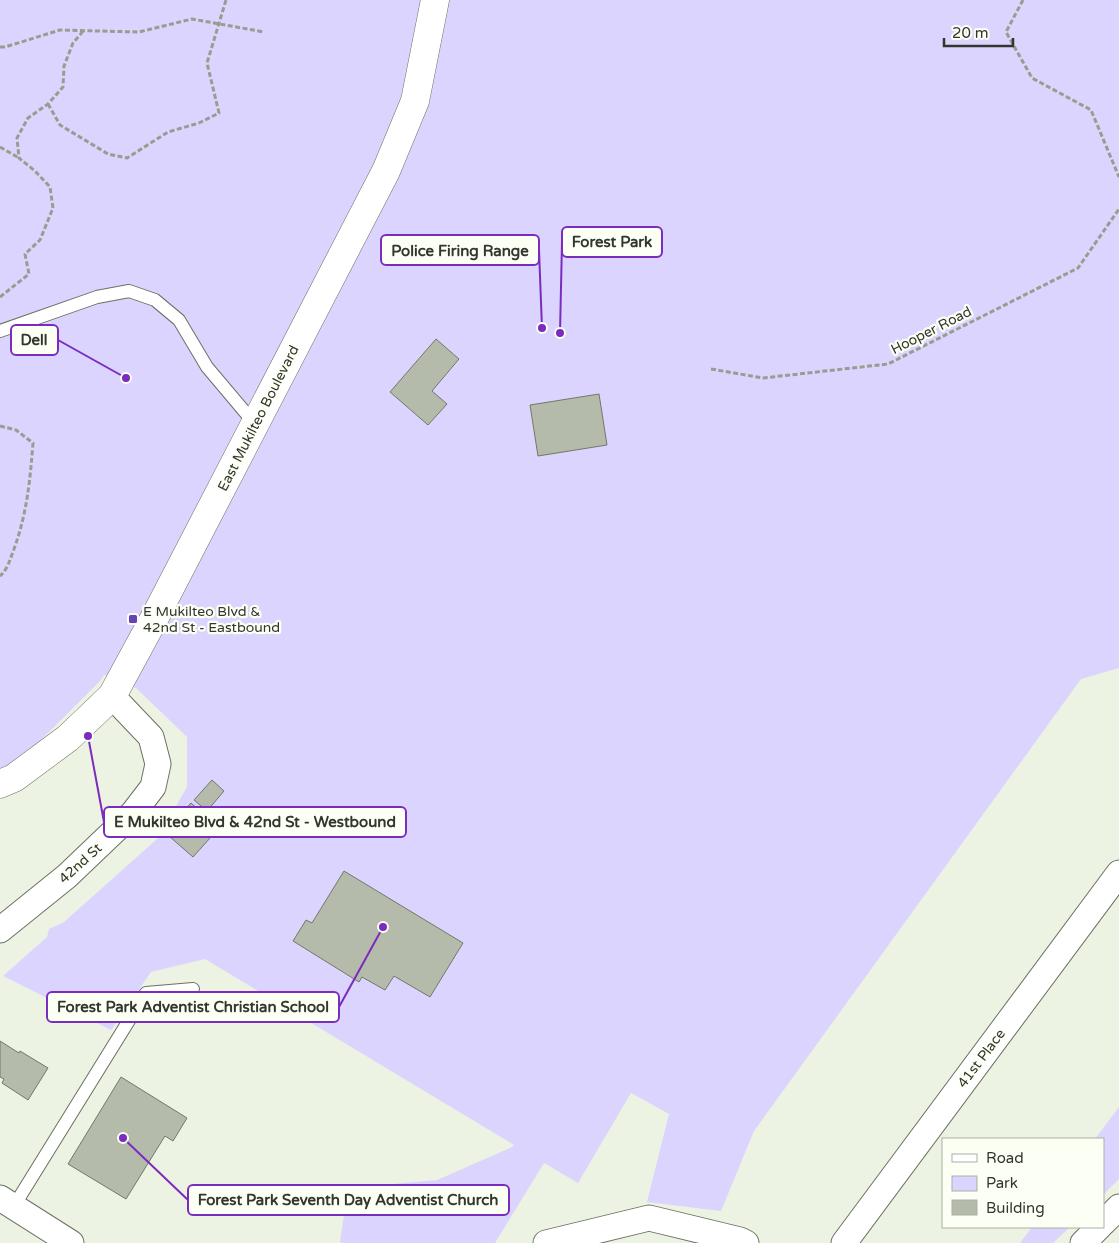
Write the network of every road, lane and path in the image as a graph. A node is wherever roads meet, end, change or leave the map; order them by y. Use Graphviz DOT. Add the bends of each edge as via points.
graph roads {
  1 [pos="226,0"];
  2 [pos="435,0"];
  3 [pos="1022,0"];
  4 [pos="219,24"];
  5 [pos="84,30"];
  6 [pos="264,32"];
  7 [pos="0,47"];
  8 [pos="48,104"];
  9 [pos="0,147"];
  10 [pos="19,158"];
  11 [pos="1119,178"];
  12 [pos="1119,209"];
  13 [pos="0,297"];
  14 [pos="0,331"];
  15 [pos="712,369"];
  16 [pos="255,424"];
  17 [pos="0,426"];
  18 [pos="0,576"];
  19 [pos="112,696"];
  20 [pos="0,784"];
  21 [pos="1119,873"];
  22 [pos="0,930"];
  23 [pos="193,989"];
  24 [pos="7,1202"];
  25 [pos="1119,1207"];
  26 [pos="1104,1222"];
  27 [pos="1098,1228"];
  28 [pos="71,1243"];
  29 [pos="546,1243"];
  30 [pos="746,1243"];
  31 [pos="844,1243"];
  32 [pos="1083,1243"];
  1 -- 4 [label="path"];
  2 -- 16 [label="main road, East Mukilteo Boulevard" via="415,101 386,171"];
  3 -- 11 [label="path" via="1006,32 1032,78 1091,110"];
  4 -- 5 [label="path" via="192,18 139,32"];
  4 -- 6 [label="path"];
  4 -- 8 [label="path" via="207,63 219,112 199,123 168,132 127,158 108,154 60,125"];
  5 -- 7 [label="path" via="60,30"];
  5 -- 8 [label="path" via="73,43 64,66 62,86"];
  8 -- 10 [label="path" via="28,118 17,138"];
  9 -- 10 [label="path"];
  10 -- 13 [label="path" via="50,187 53,208 40,240 26,254 29,274"];
  12 -- 15 [label="path, Hooper Road" via="1078,268 888,364 763,378"];
  14 -- 16 [label="lane" via="97,297 129,291 155,300 179,320 207,367"];
  16 -- 19 [label="main road, East Mukilteo Boulevard"];
  17 -- 18 [label="path" via="16,430 33,443 26,506 6,570"];
  19 -- 20 [label="main road, East Mukilteo Boulevard" via="68,738 14,778"];
  19 -- 22 [label="street, 42nd St" via="150,737 158,764 153,788 133,814 68,876"];
  21 -- 31 [label="street, 41st Place"];
  23 -- 24 [label="lane" via="146,993"];
  24 -- 28 [label="street"];
  25 -- 26 [label="street"];
  27 -- 32 [label="street"];
  29 -- 30 [label="street" via="649,1218"];
}
